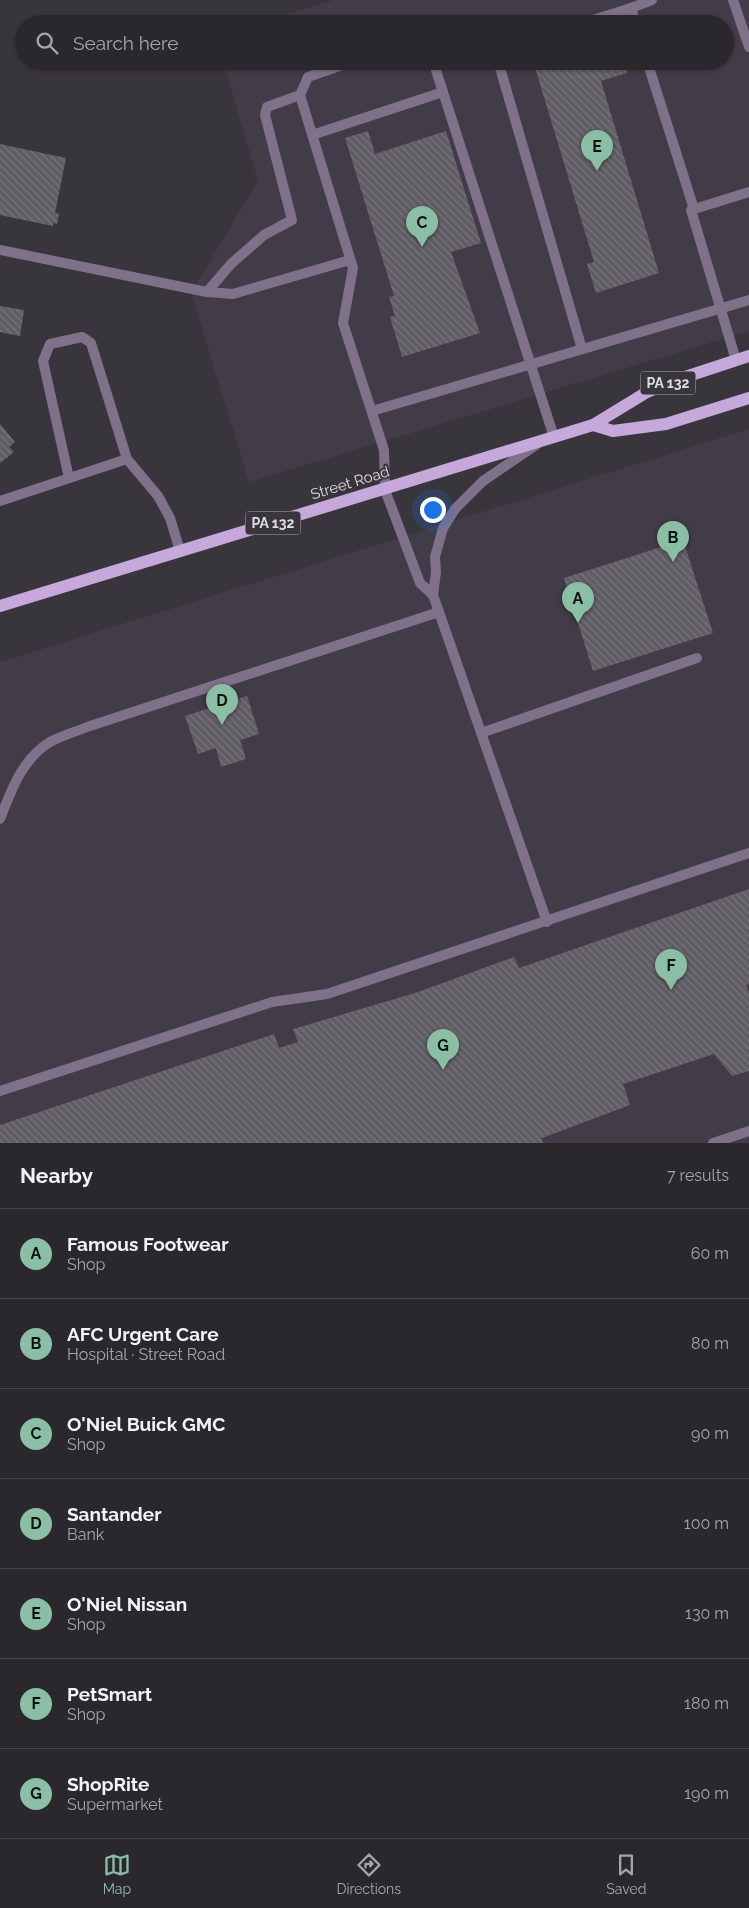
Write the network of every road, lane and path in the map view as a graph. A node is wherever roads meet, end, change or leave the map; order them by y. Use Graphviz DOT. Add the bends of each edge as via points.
graph roads {
  1 [pos="652,0"];
  2 [pos="733,0"];
  3 [pos="631,8"];
  4 [pos="609,15"];
  5 [pos="633,15"];
  6 [pos="749,47"];
  7 [pos="328,70"];
  8 [pos="436,70"];
  9 [pos="501,70"];
  10 [pos="650,70"];
  11 [pos="443,92"];
  12 [pos="300,95"];
  13 [pos="312,135"];
  14 [pos="749,192"];
  15 [pos="694,209"];
  16 [pos="0,250"];
  17 [pos="350,260"];
  18 [pos="207,292"];
  19 [pos="749,300"];
  20 [pos="720,308"];
  21 [pos="582,349"];
  22 [pos="749,356"];
  23 [pos="736,360"];
  24 [pos="530,364"];
  25 [pos="749,398"];
  26 [pos="372,411"];
  27 [pos="593,425"];
  28 [pos="550,438"];
  29 [pos="127,459"];
  30 [pos="70,478"];
  31 [pos="385,490"];
  32 [pos="0,501"];
  33 [pos="180,550"];
  34 [pos="433,594"];
  35 [pos="0,606"];
  36 [pos="439,612"];
  37 [pos="697,658"];
  38 [pos="481,733"];
  39 [pos="0,820"];
  40 [pos="749,853"];
  41 [pos="546,922"];
  42 [pos="0,1091"];
  43 [pos="749,1131"];
  44 [pos="714,1143"];
  1 -- 3 [label="lane"];
  2 -- 6 [label="lane"];
  3 -- 4 [label="lane"];
  3 -- 5 [label="lane"];
  7 -- 12 [label="lane" via="308,77"];
  8 -- 11 [label="lane"];
  9 -- 21 [label="lane"];
  10 -- 15 [label="lane"];
  11 -- 13 [label="lane"];
  11 -- 24 [label="lane"];
  12 -- 13 [label="lane"];
  12 -- 18 [label="lane" via="267,107 265,115 292,220 264,235 231,264"];
  13 -- 17 [label="lane"];
  14 -- 15 [label="lane"];
  15 -- 20 [label="lane" via="690,210"];
  16 -- 18 [label="lane"];
  17 -- 18 [label="lane" via="233,294"];
  17 -- 26 [label="lane" via="353,268 343,323"];
  19 -- 20 [label="lane"];
  20 -- 21 [label="lane"];
  20 -- 23 [label="lane"];
  21 -- 24 [label="lane"];
  22 -- 23 [label="main road, Street Road / PA 132"];
  23 -- 27 [label="main road, Street Road / PA 132" via="646,392"];
  24 -- 26 [label="lane"];
  24 -- 28 [label="lane"];
  25 -- 27 [label="main road, PA 132" via="666,424 612,432"];
  26 -- 31 [label="lane" via="384,450"];
  27 -- 28 [label="main road, Street Road / PA 132"];
  28 -- 31 [label="main road, Street Road / PA 132"];
  28 -- 34 [label="lane" via="484,481 455,509 437,543"];
  29 -- 30 [label="lane"];
  29 -- 30 [label="lane" via="92,343 82,337 50,344 43,361"];
  29 -- 33 [label="lane" via="158,496 170,518"];
  30 -- 32 [label="lane"];
  31 -- 33 [label="main road, Street Road / PA 132"];
  31 -- 34 [label="lane" via="420,583"];
  33 -- 35 [label="main road, Street Road / PA 132"];
  34 -- 36 [label="lane"];
  36 -- 38 [label="lane"];
  36 -- 39 [label="lane" via="87,727 52,742 37,752 23,769"];
  37 -- 38 [label="lane"];
  38 -- 41 [label="lane"];
  40 -- 41 [label="lane"];
  41 -- 42 [label="lane" via="328,994 272,1002 213,1020"];
  43 -- 44 [label="lane"];
}
